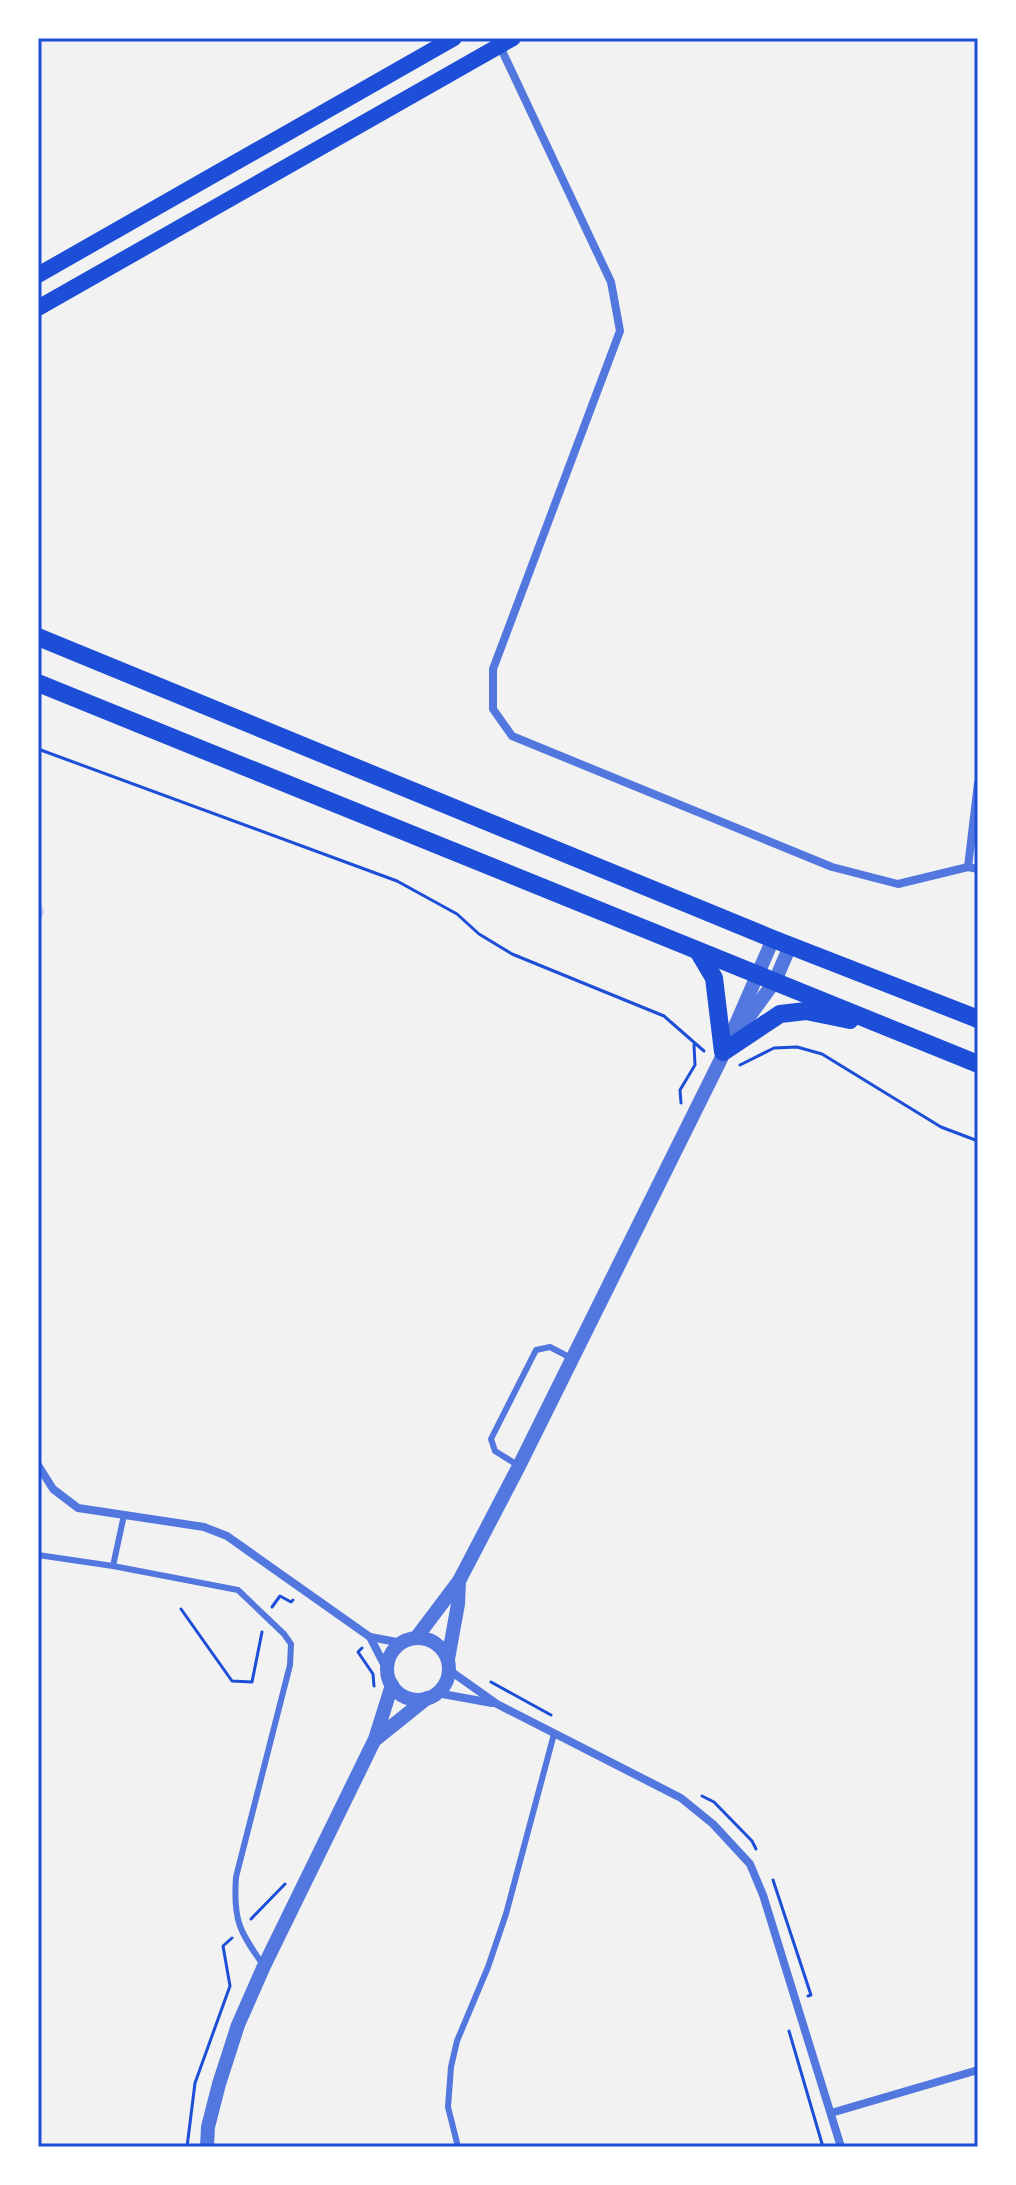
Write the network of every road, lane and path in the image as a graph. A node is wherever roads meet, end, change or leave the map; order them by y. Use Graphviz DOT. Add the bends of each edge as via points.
graph roads {
  1 [pos="454,38"];
  2 [pos="503,40"];
  3 [pos="154,209"];
  4 [pos="168,234"];
  5 [pos="40,273"];
  6 [pos="57,297"];
  7 [pos="38,308"];
  8 [pos="38,637"];
  9 [pos="39,684"];
  10 [pos="38,749"];
  11 [pos="978,783"];
  12 [pos="973,868"];
  13 [pos="781,942"];
  14 [pos="698,951"];
  15 [pos="767,978"];
  16 [pos="978,1019"];
  17 [pos="894,1030"];
  18 [pos="722,1057"];
  19 [pos="978,1064"];
  20 [pos="978,1141"];
  21 [pos="571,1358"];
  22 [pos="38,1465"];
  23 [pos="519,1466"];
  24 [pos="124,1515"];
  25 [pos="38,1555"];
  26 [pos="113,1566"];
  27 [pos="459,1581"];
  28 [pos="280,1596"];
  29 [pos="181,1609"];
  30 [pos="265,1616"];
  31 [pos="370,1637"];
  32 [pos="409,1640"];
  33 [pos="449,1665"];
  34 [pos="483,1677"];
  35 [pos="390,1679"];
  36 [pos="432,1696"];
  37 [pos="497,1704"];
  38 [pos="562,1720"];
  39 [pos="554,1734"];
  40 [pos="375,1739"];
  41 [pos="701,1795"];
  42 [pos="759,1853"];
  43 [pos="771,1877"];
  44 [pos="264,1966"];
  45 [pos="796,1999"];
  46 [pos="978,2070"];
  47 [pos="831,2113"];
  48 [pos="207,2147"];
  49 [pos="458,2147"];
  50 [pos="823,2147"];
  51 [pos="841,2147"];
  1 -- 3 [label="main road"];
  2 -- 4 [label="main road"];
  2 -- 12 [label="street" via="611,282 620,331 493,669 493,709 512,736 832,867 898,884"];
  3 -- 4 [label="main road"];
  3 -- 5 [label="main road"];
  4 -- 6 [label="main road"];
  5 -- 6 [label="main road"];
  6 -- 7 [label="main road"];
  8 -- 13 [label="highway"];
  9 -- 14 [label="highway"];
  10 -- 18 [label="path" via="397,881 457,914 512,954 664,1016 694,1045"];
  11 -- 12 [label="street"];
  13 -- 15 [label="street"];
  13 -- 16 [label="highway"];
  14 -- 15 [label="highway"];
  14 -- 18 [label="highway" via="714,978"];
  15 -- 17 [label="highway"];
  15 -- 18 [label="street"];
  17 -- 18 [label="highway" via="806,1011 780,1014"];
  17 -- 19 [label="highway"];
  18 -- 20 [label="path" via="740,1065 774,1048 822,1054 941,1127"];
  18 -- 21 [label="street"];
  21 -- 23 [label="street"];
  21 -- 23 [label="lane" via="550,1347 536,1350 491,1439 492,1447"];
  22 -- 24 [label="street" via="53,1489 78,1508"];
  23 -- 27 [label="street"];
  24 -- 26 [label="lane"];
  24 -- 31 [label="street" via="204,1527 227,1536"];
  25 -- 26 [label="lane"];
  26 -- 30 [label="lane" via="238,1590"];
  27 -- 32 [label="street"];
  27 -- 33 [label="street"];
  28 -- 30 [label="path"];
  29 -- 30 [label="path" via="232,1681 252,1682"];
  30 -- 44 [label="lane" via="284,1634 292,1653 236,1877 234,1907"];
  31 -- 32 [label="street"];
  31 -- 35 [label="street"];
  32 -- 33 [label="street" via="436,1643"];
  32 -- 35 [label="street" via="390,1655"];
  33 -- 36 [label="street" via="443,1687"];
  33 -- 37 [label="street"];
  34 -- 38 [label="path"];
  35 -- 36 [label="street" via="407,1698"];
  35 -- 40 [label="street"];
  36 -- 37 [label="street"];
  36 -- 40 [label="street"];
  37 -- 39 [label="street"];
  39 -- 45 [label="street" via="681,1798 750,1864"];
  39 -- 49 [label="lane" via="506,1914 457,2041 448,2107"];
  40 -- 44 [label="street"];
  41 -- 42 [label="path" via="724,1812"];
  43 -- 45 [label="path" via="811,1995"];
  44 -- 48 [label="street" via="219,2084"];
  45 -- 47 [label="street"];
  45 -- 50 [label="path" via="783,2003"];
  46 -- 47 [label="street"];
  47 -- 51 [label="street"];
}
